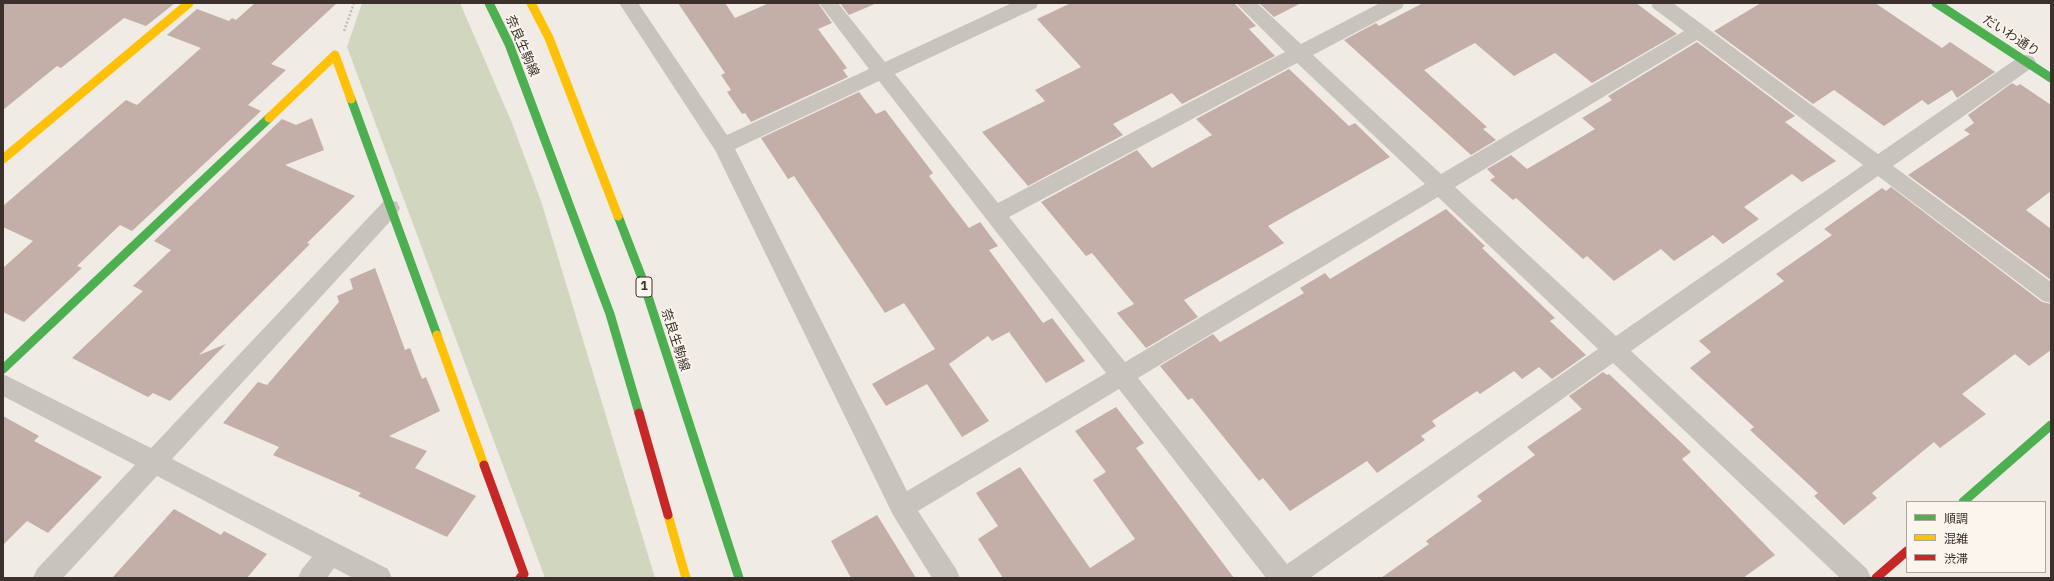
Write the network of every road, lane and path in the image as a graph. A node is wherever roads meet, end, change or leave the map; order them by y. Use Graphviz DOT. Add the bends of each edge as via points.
graph roads {
  1 [pos="189,3"];
  2 [pos="489,3"];
  3 [pos="531,3"];
  4 [pos="628,3"];
  5 [pos="828,3"];
  6 [pos="1029,3"];
  7 [pos="1245,3"];
  8 [pos="1395,3"];
  9 [pos="1660,3"];
  10 [pos="1936,3"];
  11 [pos="1698,31"];
  12 [pos="1299,54"];
  13 [pos="2026,62"];
  14 [pos="882,71"];
  15 [pos="2051,78"];
  16 [pos="723,146"];
  17 [pos="3,159"];
  18 [pos="1879,166"];
  19 [pos="1440,186"];
  20 [pos="390,208"];
  21 [pos="994,214"];
  22 [pos="2051,294"];
  23 [pos="1615,350"];
  24 [pos="3,369"];
  25 [pos="1122,376"];
  26 [pos="3,384"];
  27 [pos="2051,425"];
  28 [pos="154,462"];
  29 [pos="1964,501"];
  30 [pos="902,507"];
  31 [pos="331,552"];
  32 [pos="1906,552"];
  33 [pos="46,578"];
  34 [pos="311,578"];
  35 [pos="380,578"];
  36 [pos="520,578"];
  37 [pos="686,578"];
  38 [pos="739,578"];
  39 [pos="947,578"];
  40 [pos="1282,578"];
  41 [pos="1288,578"];
  42 [pos="1858,578"];
  43 [pos="1876,578"];
  1 -- 17 [label="street"];
  2 -- 37 [label="street, 奈良生駒線" via="508,44 610,314"];
  3 -- 38 [label="street, 奈良生駒線 / 1" via="549,38 642,278"];
  4 -- 16 [label="street"];
  5 -- 14 [label="street"];
  6 -- 14 [label="street"];
  7 -- 12 [label="street"];
  8 -- 12 [label="street"];
  9 -- 11 [label="street"];
  10 -- 13 [label="street, だいわ通り"];
  11 -- 18 [label="street"];
  11 -- 19 [label="street"];
  12 -- 19 [label="street"];
  12 -- 21 [label="street"];
  13 -- 15 [label="street, だいわ通り"];
  13 -- 18 [label="street"];
  14 -- 16 [label="street"];
  14 -- 21 [label="street"];
  16 -- 30 [label="street"];
  18 -- 22 [label="street"];
  18 -- 23 [label="street"];
  19 -- 23 [label="street"];
  19 -- 25 [label="street"];
  20 -- 24 [label="street" via="335,55"];
  20 -- 28 [label="street"];
  20 -- 36 [label="street" via="524,574"];
  21 -- 25 [label="street"];
  23 -- 41 [label="street"];
  23 -- 42 [label="street"];
  25 -- 30 [label="street"];
  25 -- 40 [label="street"];
  26 -- 28 [label="street"];
  27 -- 29 [label="street"];
  28 -- 31 [label="street"];
  28 -- 33 [label="street"];
  30 -- 39 [label="street"];
  31 -- 34 [label="street"];
  31 -- 35 [label="street"];
  32 -- 43 [label="street"];
}
